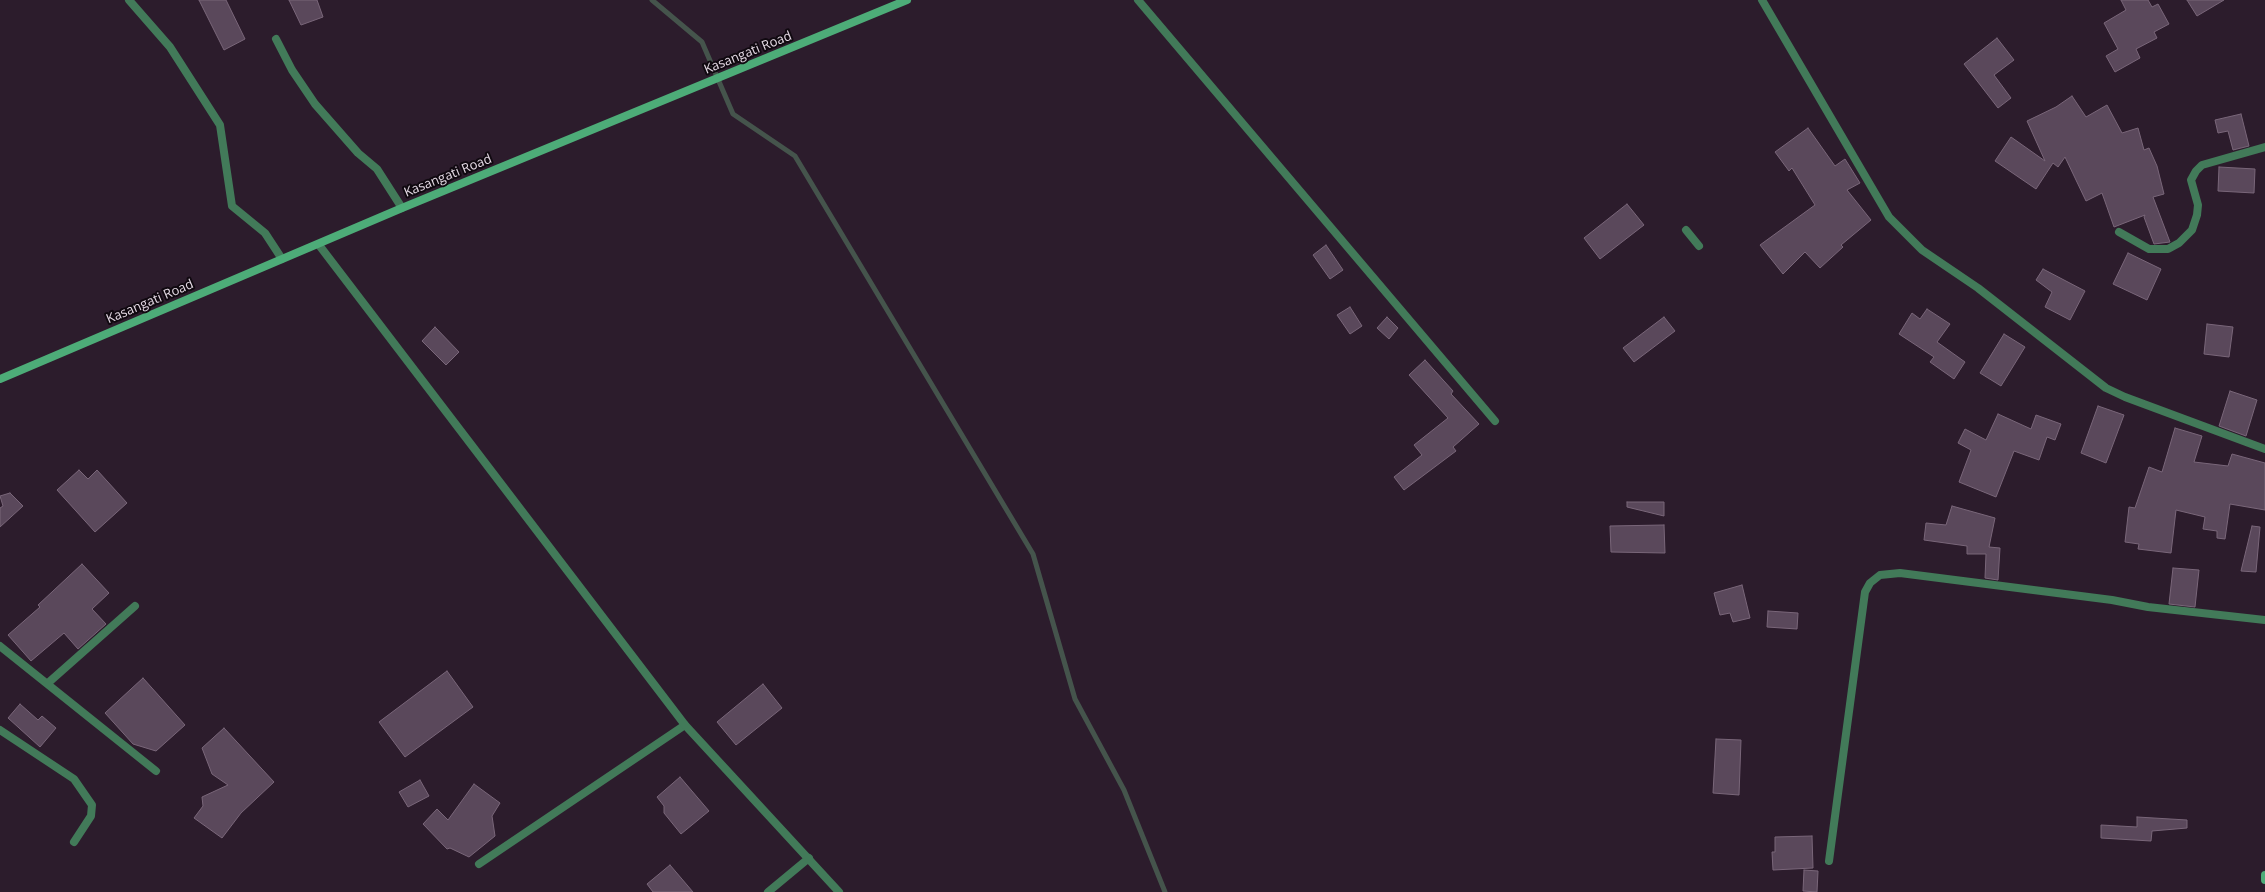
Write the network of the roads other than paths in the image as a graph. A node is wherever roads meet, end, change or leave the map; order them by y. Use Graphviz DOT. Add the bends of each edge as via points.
graph roads {
  1 [pos="129,0"];
  2 [pos="907,0"];
  3 [pos="1138,0"];
  4 [pos="1762,0"];
  5 [pos="276,39"];
  6 [pos="2265,147"];
  7 [pos="402,208"];
  8 [pos="1686,230"];
  9 [pos="2119,232"];
  10 [pos="319,245"];
  11 [pos="1699,246"];
  12 [pos="282,259"];
  13 [pos="0,379"];
  14 [pos="1495,421"];
  15 [pos="2265,449"];
  16 [pos="135,606"];
  17 [pos="2265,620"];
  18 [pos="0,646"];
  19 [pos="48,683"];
  20 [pos="685,724"];
  21 [pos="0,730"];
  22 [pos="156,771"];
  23 [pos="74,842"];
  24 [pos="809,858"];
  25 [pos="1830,861"];
  26 [pos="479,864"];
  27 [pos="2265,875"];
  28 [pos="2265,880"];
  29 [pos="768,892"];
  30 [pos="839,892"];
  1 -- 12 [label="street" via="170,47 220,125 232,206 265,234"];
  2 -- 7 [label="street, Kasangati Road"];
  3 -- 14 [label="street"];
  4 -- 15 [label="street" via="1890,216 1922,250 1978,288 2106,388"];
  5 -- 7 [label="street" via="292,70 315,104 358,153 377,169"];
  6 -- 9 [label="street" via="2202,165 2196,171 2191,180 2197,200 2197,215 2192,230 2179,243 2168,249 2149,249"];
  7 -- 10 [label="street, Kasangati Road"];
  8 -- 11 [label="street"];
  10 -- 12 [label="street, Kasangati Road"];
  10 -- 20 [label="street"];
  12 -- 13 [label="street, Kasangati Road"];
  16 -- 19 [label="street"];
  17 -- 25 [label="street" via="2155,608 2112,600 1900,573 1880,575 1870,583 1866,592"];
  18 -- 19 [label="street"];
  19 -- 22 [label="street"];
  20 -- 24 [label="street"];
  20 -- 26 [label="street"];
  21 -- 23 [label="street" via="74,779 92,805 91,816"];
  24 -- 29 [label="street"];
  24 -- 30 [label="street"];
  27 -- 28 [label="street"];
}
